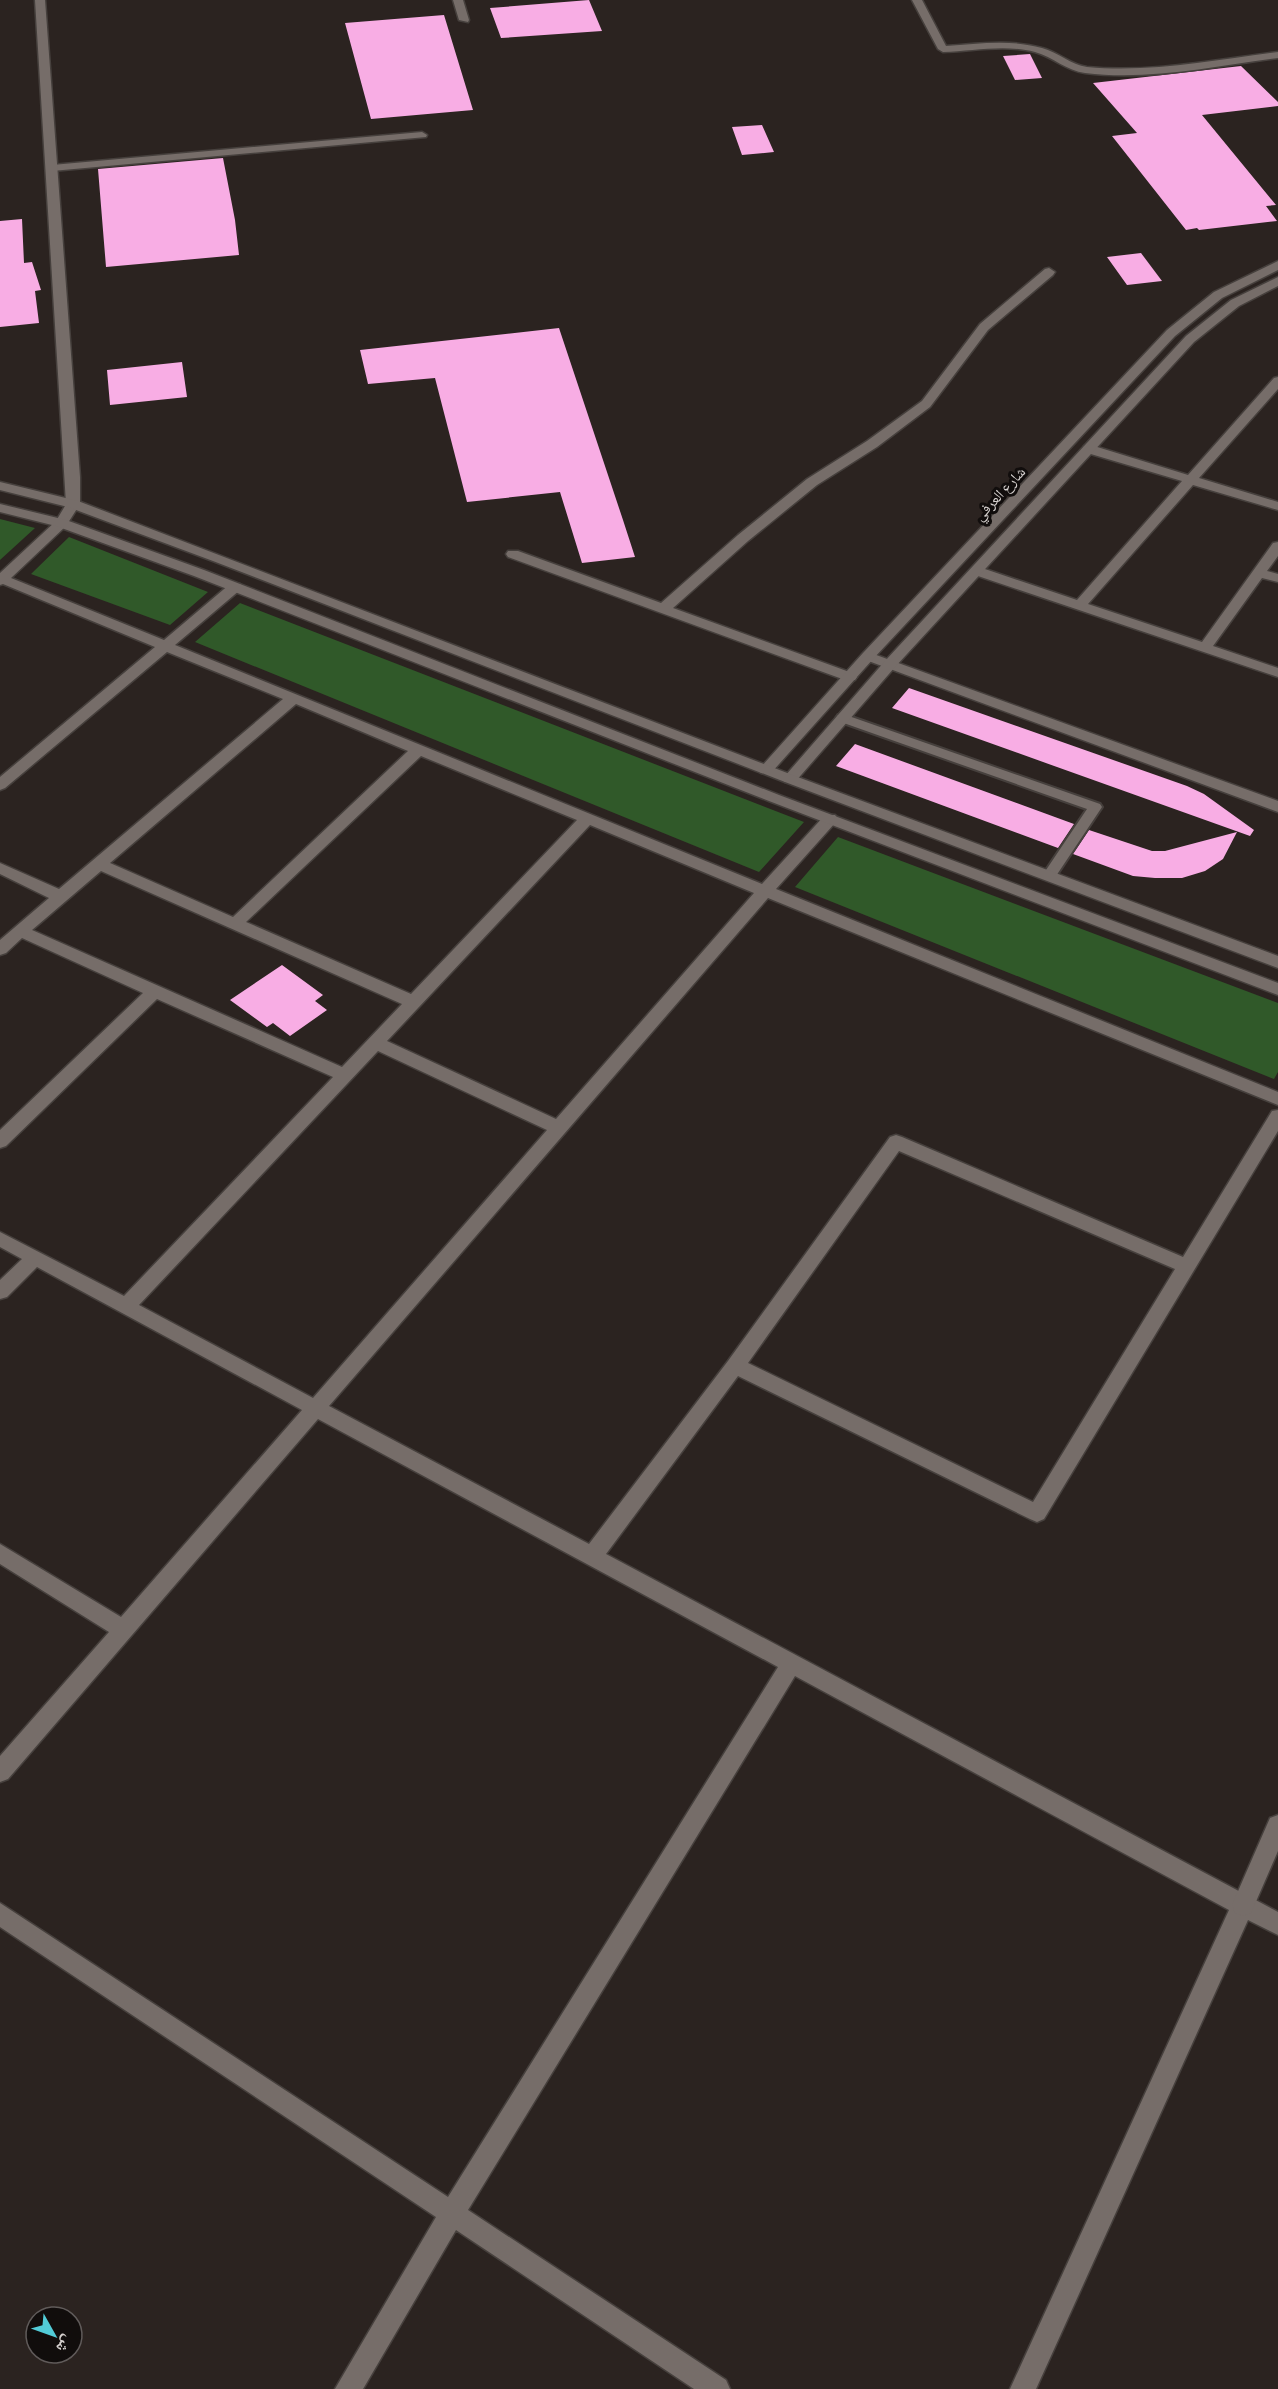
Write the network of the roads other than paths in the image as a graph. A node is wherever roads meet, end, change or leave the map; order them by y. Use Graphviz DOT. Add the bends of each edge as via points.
graph roads {
  1 [pos="40,0"];
  2 [pos="458,0"];
  3 [pos="917,0"];
  4 [pos="464,20"];
  5 [pos="1278,55"];
  6 [pos="422,135"];
  7 [pos="52,168"];
  8 [pos="1278,265"];
  9 [pos="1049,272"];
  10 [pos="1278,281"];
  11 [pos="1276,385"];
  12 [pos="1089,449"];
  13 [pos="1191,478"];
  14 [pos="0,486"];
  15 [pos="73,504"];
  16 [pos="1278,506"];
  17 [pos="0,508"];
  18 [pos="61,524"];
  19 [pos="1278,546"];
  20 [pos="513,554"];
  21 [pos="977,571"];
  22 [pos="1259,573"];
  23 [pos="1278,578"];
  24 [pos="1,580"];
  25 [pos="236,587"];
  26 [pos="1080,605"];
  27 [pos="663,609"];
  28 [pos="167,646"];
  29 [pos="1205,648"];
  30 [pos="868,657"];
  31 [pos="890,664"];
  32 [pos="1278,673"];
  33 [pos="850,677"];
  34 [pos="294,698"];
  35 [pos="843,718"];
  36 [pos="419,748"];
  37 [pos="766,770"];
  38 [pos="790,779"];
  39 [pos="0,785"];
  40 [pos="1278,807"];
  41 [pos="588,818"];
  42 [pos="830,819"];
  43 [pos="99,864"];
  44 [pos="0,868"];
  45 [pos="1049,876"];
  46 [pos="765,891"];
  47 [pos="61,897"];
  48 [pos="235,924"];
  49 [pos="20,931"];
  50 [pos="0,949"];
  51 [pos="1278,962"];
  52 [pos="1278,989"];
  53 [pos="155,991"];
  54 [pos="413,1002"];
  55 [pos="376,1042"];
  56 [pos="344,1075"];
  57 [pos="1278,1099"];
  58 [pos="1278,1116"];
  59 [pos="559,1128"];
  60 [pos="0,1141"];
  61 [pos="0,1239"];
  62 [pos="35,1258"];
  63 [pos="1187,1266"];
  64 [pos="0,1292"];
  65 [pos="126,1306"];
  66 [pos="735,1366"];
  67 [pos="317,1409"];
  68 [pos="0,1553"];
  69 [pos="592,1556"];
  70 [pos="124,1630"];
  71 [pos="792,1663"];
  72 [pos="0,1772"];
  73 [pos="1278,1825"];
  74 [pos="1243,1905"];
  75 [pos="0,1914"];
  76 [pos="1278,1924"];
  77 [pos="451,2215"];
  78 [pos="348,2389"];
  79 [pos="717,2389"];
  80 [pos="1023,2389"];
  1 -- 7 [label="street"];
  2 -- 4 [label="street"];
  3 -- 5 [label="street" via="943,49 1022,46 1041,50 1082,69 1107,71"];
  6 -- 7 [label="street"];
  7 -- 15 [label="street"];
  8 -- 30 [label="street, شارع العرفي" via="1218,296 1171,333"];
  9 -- 27 [label="street" via="984,327 926,404 873,444 812,482"];
  10 -- 12 [label="street" via="1235,303 1190,339"];
  11 -- 13 [label="street"];
  12 -- 13 [label="street"];
  12 -- 21 [label="street"];
  13 -- 16 [label="street"];
  13 -- 26 [label="street"];
  14 -- 15 [label="street"];
  15 -- 18 [label="street"];
  15 -- 37 [label="street"];
  17 -- 18 [label="street"];
  18 -- 24 [label="street"];
  18 -- 25 [label="street"];
  19 -- 22 [label="street"];
  20 -- 27 [label="street"];
  21 -- 26 [label="street"];
  21 -- 31 [label="street"];
  22 -- 23 [label="street"];
  22 -- 29 [label="street"];
  24 -- 28 [label="street"];
  25 -- 28 [label="street"];
  25 -- 42 [label="street"];
  26 -- 29 [label="street"];
  27 -- 33 [label="street"];
  28 -- 34 [label="street"];
  28 -- 39 [label="street"];
  29 -- 32 [label="street"];
  30 -- 31 [label="street"];
  30 -- 33 [label="street, شارع العرفي"];
  31 -- 35 [label="street"];
  31 -- 40 [label="street"];
  33 -- 37 [label="street, شارع العرفي"];
  34 -- 36 [label="street"];
  34 -- 43 [label="street"];
  35 -- 38 [label="street"];
  35 -- 45 [label="lane" via="1095,807"];
  36 -- 41 [label="street"];
  36 -- 48 [label="street"];
  37 -- 38 [label="street"];
  38 -- 45 [label="street"];
  41 -- 46 [label="street"];
  41 -- 54 [label="street"];
  42 -- 46 [label="street"];
  42 -- 52 [label="street"];
  43 -- 47 [label="street"];
  43 -- 48 [label="street"];
  44 -- 47 [label="street"];
  45 -- 51 [label="street"];
  46 -- 57 [label="street"];
  46 -- 59 [label="street"];
  47 -- 49 [label="street"];
  48 -- 54 [label="street"];
  49 -- 50 [label="street"];
  49 -- 53 [label="street"];
  53 -- 56 [label="street"];
  53 -- 60 [label="street"];
  54 -- 55 [label="street"];
  55 -- 56 [label="street"];
  55 -- 59 [label="street"];
  56 -- 65 [label="street"];
  58 -- 63 [label="street"];
  59 -- 67 [label="street"];
  61 -- 62 [label="street"];
  62 -- 64 [label="street"];
  62 -- 65 [label="street"];
  63 -- 66 [label="street" via="896,1142"];
  63 -- 66 [label="street" via="1037,1513"];
  65 -- 67 [label="street"];
  66 -- 69 [label="street"];
  67 -- 69 [label="street"];
  67 -- 70 [label="street"];
  68 -- 70 [label="street"];
  69 -- 71 [label="street"];
  70 -- 72 [label="street"];
  71 -- 74 [label="street"];
  71 -- 77 [label="street"];
  73 -- 74 [label="street"];
  74 -- 76 [label="street"];
  74 -- 80 [label="street"];
  75 -- 77 [label="street"];
  77 -- 78 [label="street"];
  77 -- 79 [label="street"];
}
